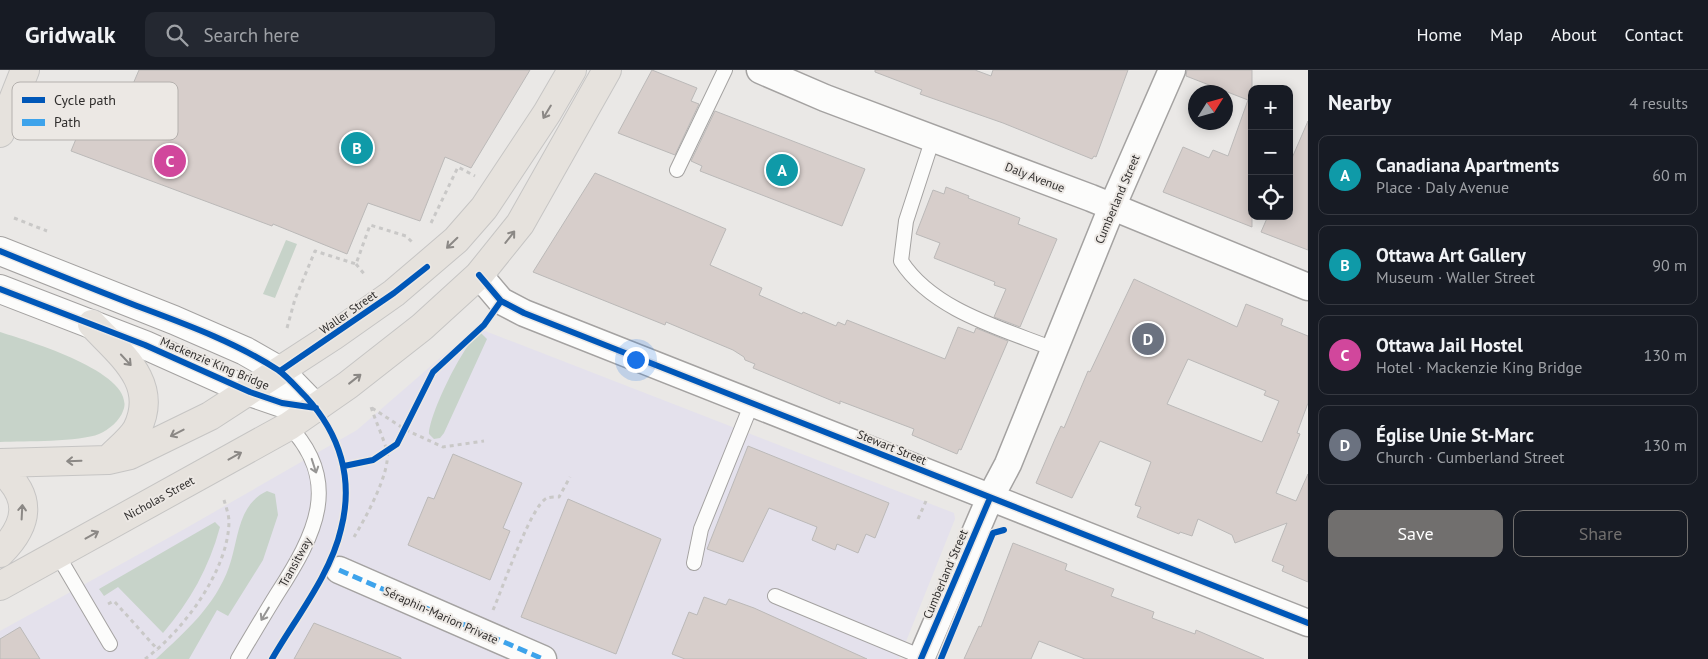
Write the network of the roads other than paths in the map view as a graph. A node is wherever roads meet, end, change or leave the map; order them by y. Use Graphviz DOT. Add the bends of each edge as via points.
graph roads {
  1 [pos="25,70"];
  2 [pos="572,70"];
  3 [pos="607,70"];
  4 [pos="725,70"];
  5 [pos="760,70"];
  6 [pos="1172,70"];
  7 [pos="20,82"];
  8 [pos="12,103"];
  9 [pos="0,133"];
  10 [pos="933,138"];
  11 [pos="677,170"];
  12 [pos="1112,207"];
  13 [pos="0,251"];
  14 [pos="479,275"];
  15 [pos="1308,287"];
  16 [pos="0,289"];
  17 [pos="92,324"];
  18 [pos="1056,350"];
  19 [pos="280,371"];
  20 [pos="250,392"];
  21 [pos="752,403"];
  22 [pos="316,408"];
  23 [pos="289,426"];
  24 [pos="108,460"];
  25 [pos="0,463"];
  26 [pos="0,469"];
  27 [pos="990,498"];
  28 [pos="0,553"];
  29 [pos="57,554"];
  30 [pos="694,563"];
  31 [pos="340,570"];
  32 [pos="0,586"];
  33 [pos="775,596"];
  34 [pos="1308,623"];
  35 [pos="110,644"];
  36 [pos="922,658"];
  37 [pos="238,659"];
  38 [pos="543,659"];
  1 -- 7 [label="main road"];
  2 -- 19 [label="main road, Waller Street, one-way" via="501,184 456,240 394,293"];
  14 -- 3 [label="main road, one-way" via="520,224"];
  4 -- 11 [label="lane"];
  5 -- 10 [label="street, Daly Avenue"];
  6 -- 12 [label="street, Cumberland Street"];
  8 -- 9 [label="main road"];
  10 -- 12 [label="street, Daly Avenue"];
  10 -- 18 [label="lane" via="906,221 901,261 923,288 953,306"];
  12 -- 15 [label="street, Daly Avenue"];
  12 -- 18 [label="street, Cumberland Street"];
  13 -- 19 [label="main road, Mackenzie King Bridge" via="174,320 245,351"];
  14 -- 21 [label="street, Stewart Street" via="501,301 524,313"];
  22 -- 14 [label="main road, one-way" via="422,327"];
  16 -- 17 [label="main road, Mackenzie King Bridge"];
  17 -- 20 [label="main road, Mackenzie King Bridge" via="194,365"];
  17 -- 24 [label="main road, one-way" via="134,370 143,391 144,406 137,428"];
  18 -- 27 [label="street, Cumberland Street" via="1005,472"];
  19 -- 20 [label="main road, Waller Street"];
  19 -- 22 [label="main road, Mackenzie King Bridge"];
  20 -- 22 [label="main road, Mackenzie King Bridge" via="282,403"];
  20 -- 23 [label="lane, Transitway"];
  20 -- 24 [label="main road, one-way" via="143,450"];
  21 -- 27 [label="street, Stewart Street"];
  21 -- 30 [label="lane" via="701,529"];
  22 -- 23 [label="main road, Nicholas Street"];
  29 -- 23 [label="main road, Nicholas Street, one-way"];
  23 -- 37 [label="lane, Transitway, one-way" via="315,465 320,495 318,511 305,549"];
  24 -- 25 [label="main road, one-way"];
  28 -- 26 [label="main road, one-way" via="13,540 24,512 18,488"];
  27 -- 34 [label="street, Stewart Street"];
  27 -- 36 [label="street, Cumberland Street"];
  29 -- 32 [label="main road, Nicholas Street"];
  29 -- 35 [label="lane"];
  31 -- 38 [label="street, Séraphin-Marion Private"];
  33 -- 36 [label="lane"];
}
